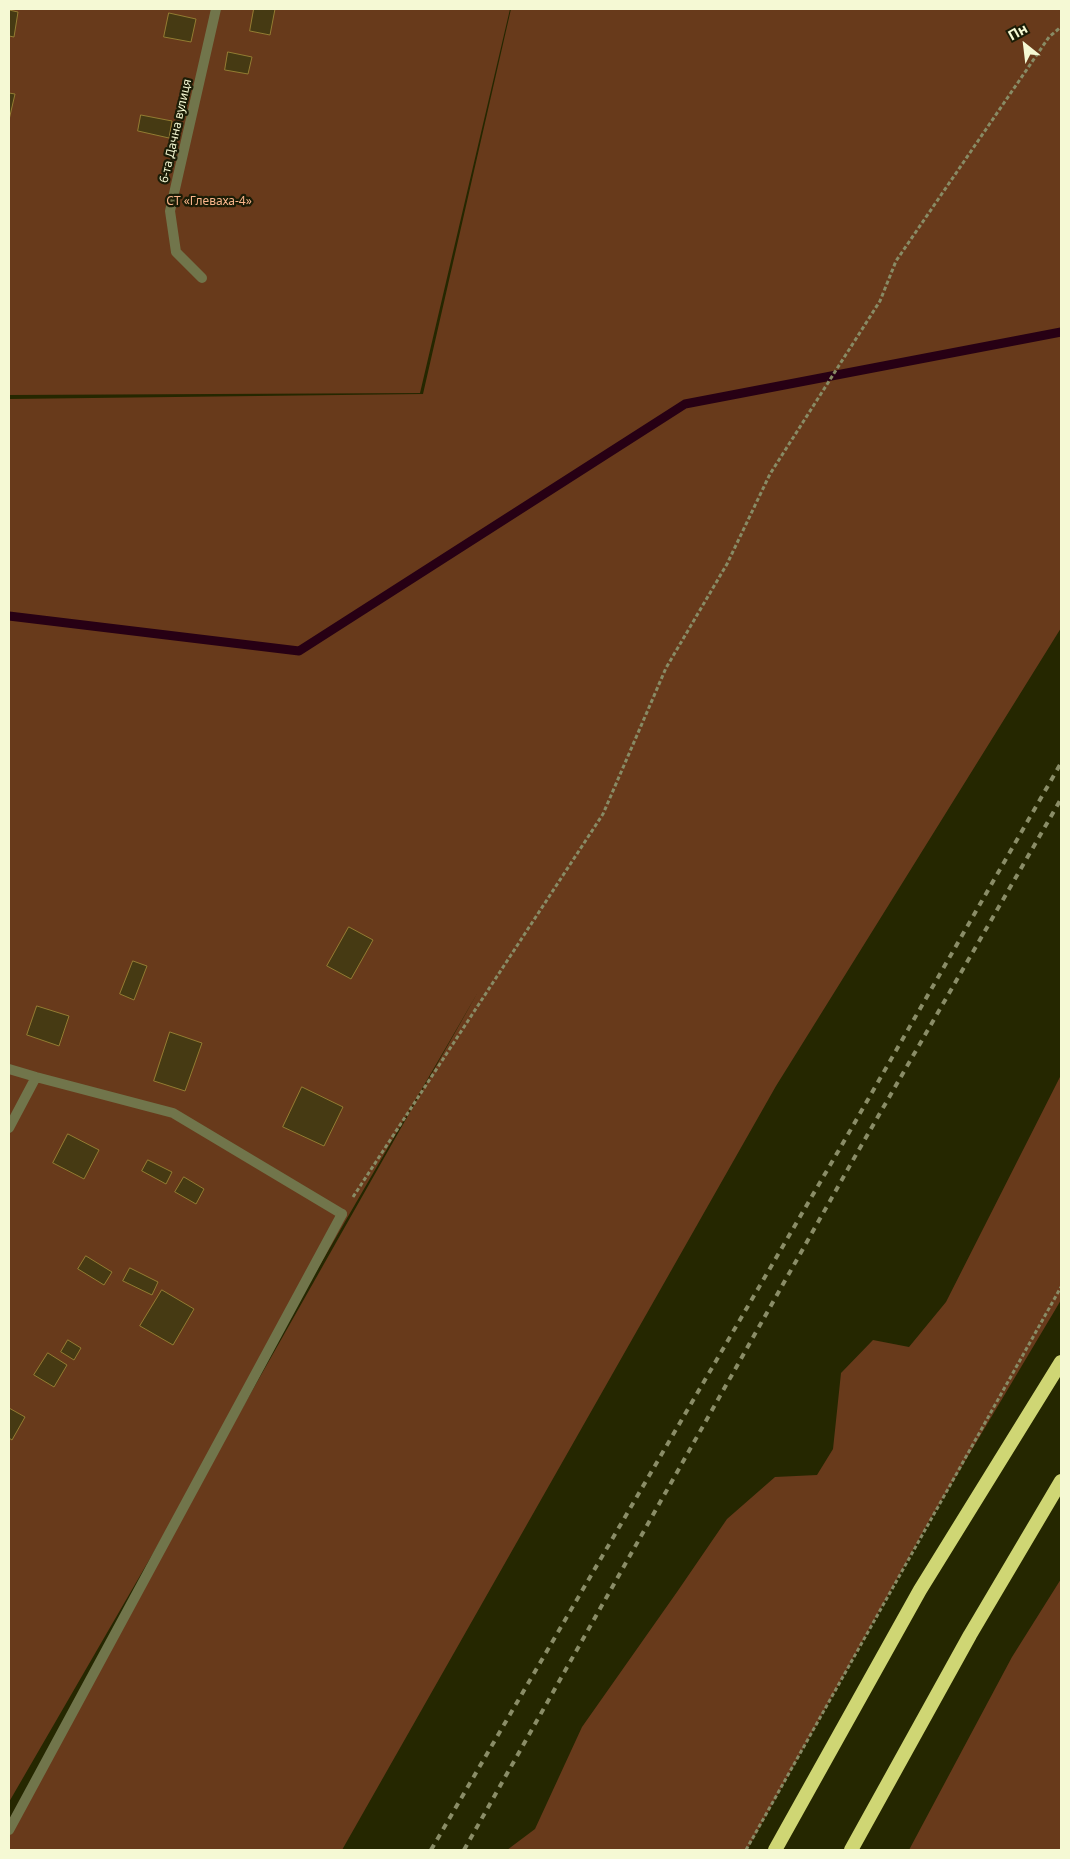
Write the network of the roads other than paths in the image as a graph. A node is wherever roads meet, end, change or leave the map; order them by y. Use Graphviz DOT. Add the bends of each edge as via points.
graph roads {
  1 [pos="216,9"];
  2 [pos="202,278"];
  3 [pos="9,1069"];
  4 [pos="36,1077"];
  5 [pos="9,1128"];
  6 [pos="1061,1362"];
  7 [pos="1061,1481"];
  8 [pos="9,1830"];
  9 [pos="775,1850"];
  10 [pos="851,1850"];
  1 -- 2 [label="street, 6-та Дачна вулиця" via="170,211 176,252"];
  3 -- 4 [label="street"];
  4 -- 5 [label="street"];
  4 -- 8 [label="street" via="173,1113 342,1214"];
  6 -- 9 [label="highway" via="920,1590"];
  7 -- 10 [label="highway" via="970,1635"];
}
